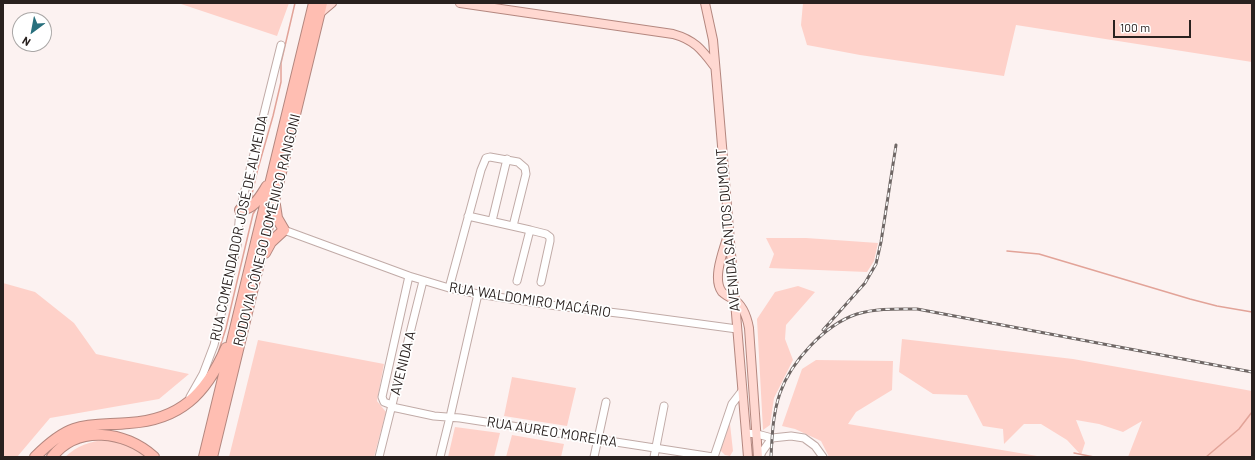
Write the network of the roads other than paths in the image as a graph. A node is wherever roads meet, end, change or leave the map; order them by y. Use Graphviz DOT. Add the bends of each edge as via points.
graph roads {
  1 [pos="314,3"];
  2 [pos="322,3"];
  3 [pos="332,3"];
  4 [pos="460,3"];
  5 [pos="705,3"];
  6 [pos="319,14"];
  7 [pos="281,45"];
  8 [pos="715,68"];
  9 [pos="507,160"];
  10 [pos="272,177"];
  11 [pos="274,201"];
  12 [pos="240,210"];
  13 [pos="468,216"];
  14 [pos="492,221"];
  15 [pos="513,226"];
  16 [pos="284,230"];
  17 [pos="530,230"];
  18 [pos="728,233"];
  19 [pos="259,265"];
  20 [pos="409,276"];
  21 [pos="423,281"];
  22 [pos="517,281"];
  23 [pos="540,282"];
  24 [pos="449,288"];
  25 [pos="478,294"];
  26 [pos="734,300"];
  27 [pos="399,322"];
  28 [pos="237,325"];
  29 [pos="412,326"];
  30 [pos="737,329"];
  31 [pos="392,354"];
  32 [pos="405,356"];
  33 [pos="742,391"];
  34 [pos="606,402"];
  35 [pos="184,406"];
  36 [pos="392,406"];
  37 [pos="664,406"];
  38 [pos="450,417"];
  39 [pos="746,433"];
  40 [pos="757,434"];
  41 [pos="772,438"];
  42 [pos="598,439"];
  43 [pos="656,448"];
  44 [pos="35,457"];
  45 [pos="52,457"];
  46 [pos="154,457"];
  47 [pos="204,457"];
  48 [pos="212,457"];
  49 [pos="379,457"];
  50 [pos="440,457"];
  51 [pos="594,457"];
  52 [pos="654,457"];
  53 [pos="714,457"];
  54 [pos="748,457"];
  55 [pos="759,457"];
  56 [pos="823,457"];
  1 -- 10 [label="highway, RODOVIA CÔNEGO DOMÊNICO RANGONI"];
  2 -- 6 [label="highway, RODOVIA CÔNEGO DOMÊNICO RANGONI"];
  3 -- 6 [label="main road"];
  4 -- 8 [label="main road" via="673,34 686,38 699,47"];
  5 -- 8 [label="main road, AVENIDA SANTOS DUMONT" via="713,40"];
  6 -- 11 [label="highway, RODOVIA CÔNEGO DOMÊNICO RANGONI"];
  7 -- 12 [label="street, RUA COMENDADOR JOSÉ DE ALMEIDA"];
  8 -- 18 [label="main road, AVENIDA SANTOS DUMONT"];
  9 -- 13 [label="street" via="486,158"];
  9 -- 14 [label="street"];
  9 -- 15 [label="street" via="518,162 525,168 526,174"];
  10 -- 12 [label="highway" via="257,201"];
  10 -- 28 [label="highway, RODOVIA CÔNEGO DOMÊNICO RANGONI"];
  11 -- 16 [label="highway"];
  11 -- 19 [label="highway, RODOVIA CÔNEGO DOMÊNICO RANGONI"];
  12 -- 35 [label="street, RUA COMENDADOR JOSÉ DE ALMEIDA" via="237,246 212,350 203,374"];
  13 -- 14 [label="street"];
  13 -- 24 [label="street"];
  14 -- 15 [label="street"];
  15 -- 17 [label="street"];
  16 -- 19 [label="highway" via="271,242"];
  16 -- 20 [label="street, RUA WALDOMIRO MACÁRIO"];
  17 -- 22 [label="street"];
  17 -- 23 [label="street" via="550,237"];
  18 -- 26 [label="main road, AVENIDA SANTOS DUMONT"];
  18 -- 26 [label="main road" via="719,264 719,284 724,294"];
  19 -- 48 [label="highway, RODOVIA CÔNEGO DOMÊNICO RANGONI"];
  20 -- 21 [label="street, RUA WALDOMIRO MACÁRIO"];
  20 -- 27 [label="street, AVENIDA A"];
  21 -- 24 [label="street, RUA WALDOMIRO MACÁRIO"];
  21 -- 29 [label="street, AVENIDA A"];
  24 -- 25 [label="street, RUA WALDOMIRO MACÁRIO"];
  25 -- 30 [label="street, RUA WALDOMIRO MACÁRIO"];
  25 -- 38 [label="street"];
  26 -- 30 [label="main road, AVENIDA SANTOS DUMONT"];
  26 -- 40 [label="main road" via="745,313 749,328"];
  27 -- 29 [label="street"];
  27 -- 31 [label="street, AVENIDA A"];
  28 -- 35 [label="highway" via="212,376"];
  28 -- 47 [label="highway, RODOVIA CÔNEGO DOMÊNICO RANGONI"];
  29 -- 32 [label="street, AVENIDA A"];
  30 -- 33 [label="main road, AVENIDA SANTOS DUMONT"];
  31 -- 32 [label="street"];
  31 -- 36 [label="street, AVENIDA A" via="382,397 384,402"];
  32 -- 36 [label="street, AVENIDA A"];
  33 -- 39 [label="main road, AVENIDA SANTOS DUMONT"];
  33 -- 53 [label="street" via="732,404"];
  34 -- 42 [label="street"];
  35 -- 44 [label="highway" via="152,420 75,429 54,440"];
  36 -- 38 [label="street, RUA AUREO MOREIRA"];
  36 -- 49 [label="street"];
  37 -- 43 [label="street"];
  38 -- 42 [label="street, RUA AUREO MOREIRA"];
  38 -- 50 [label="street"];
  39 -- 40 [label="street"];
  39 -- 54 [label="main road, AVENIDA SANTOS DUMONT"];
  40 -- 41 [label="street"];
  40 -- 55 [label="main road"];
  41 -- 55 [label="street"];
  41 -- 56 [label="street" via="804,438 815,446"];
  42 -- 43 [label="street, RUA AUREO MOREIRA"];
  42 -- 51 [label="street"];
  43 -- 52 [label="street"];
  43 -- 53 [label="street, RUA AUREO MOREIRA"];
  45 -- 46 [label="highway" via="72,441 101,434 127,440 142,447"];
}
